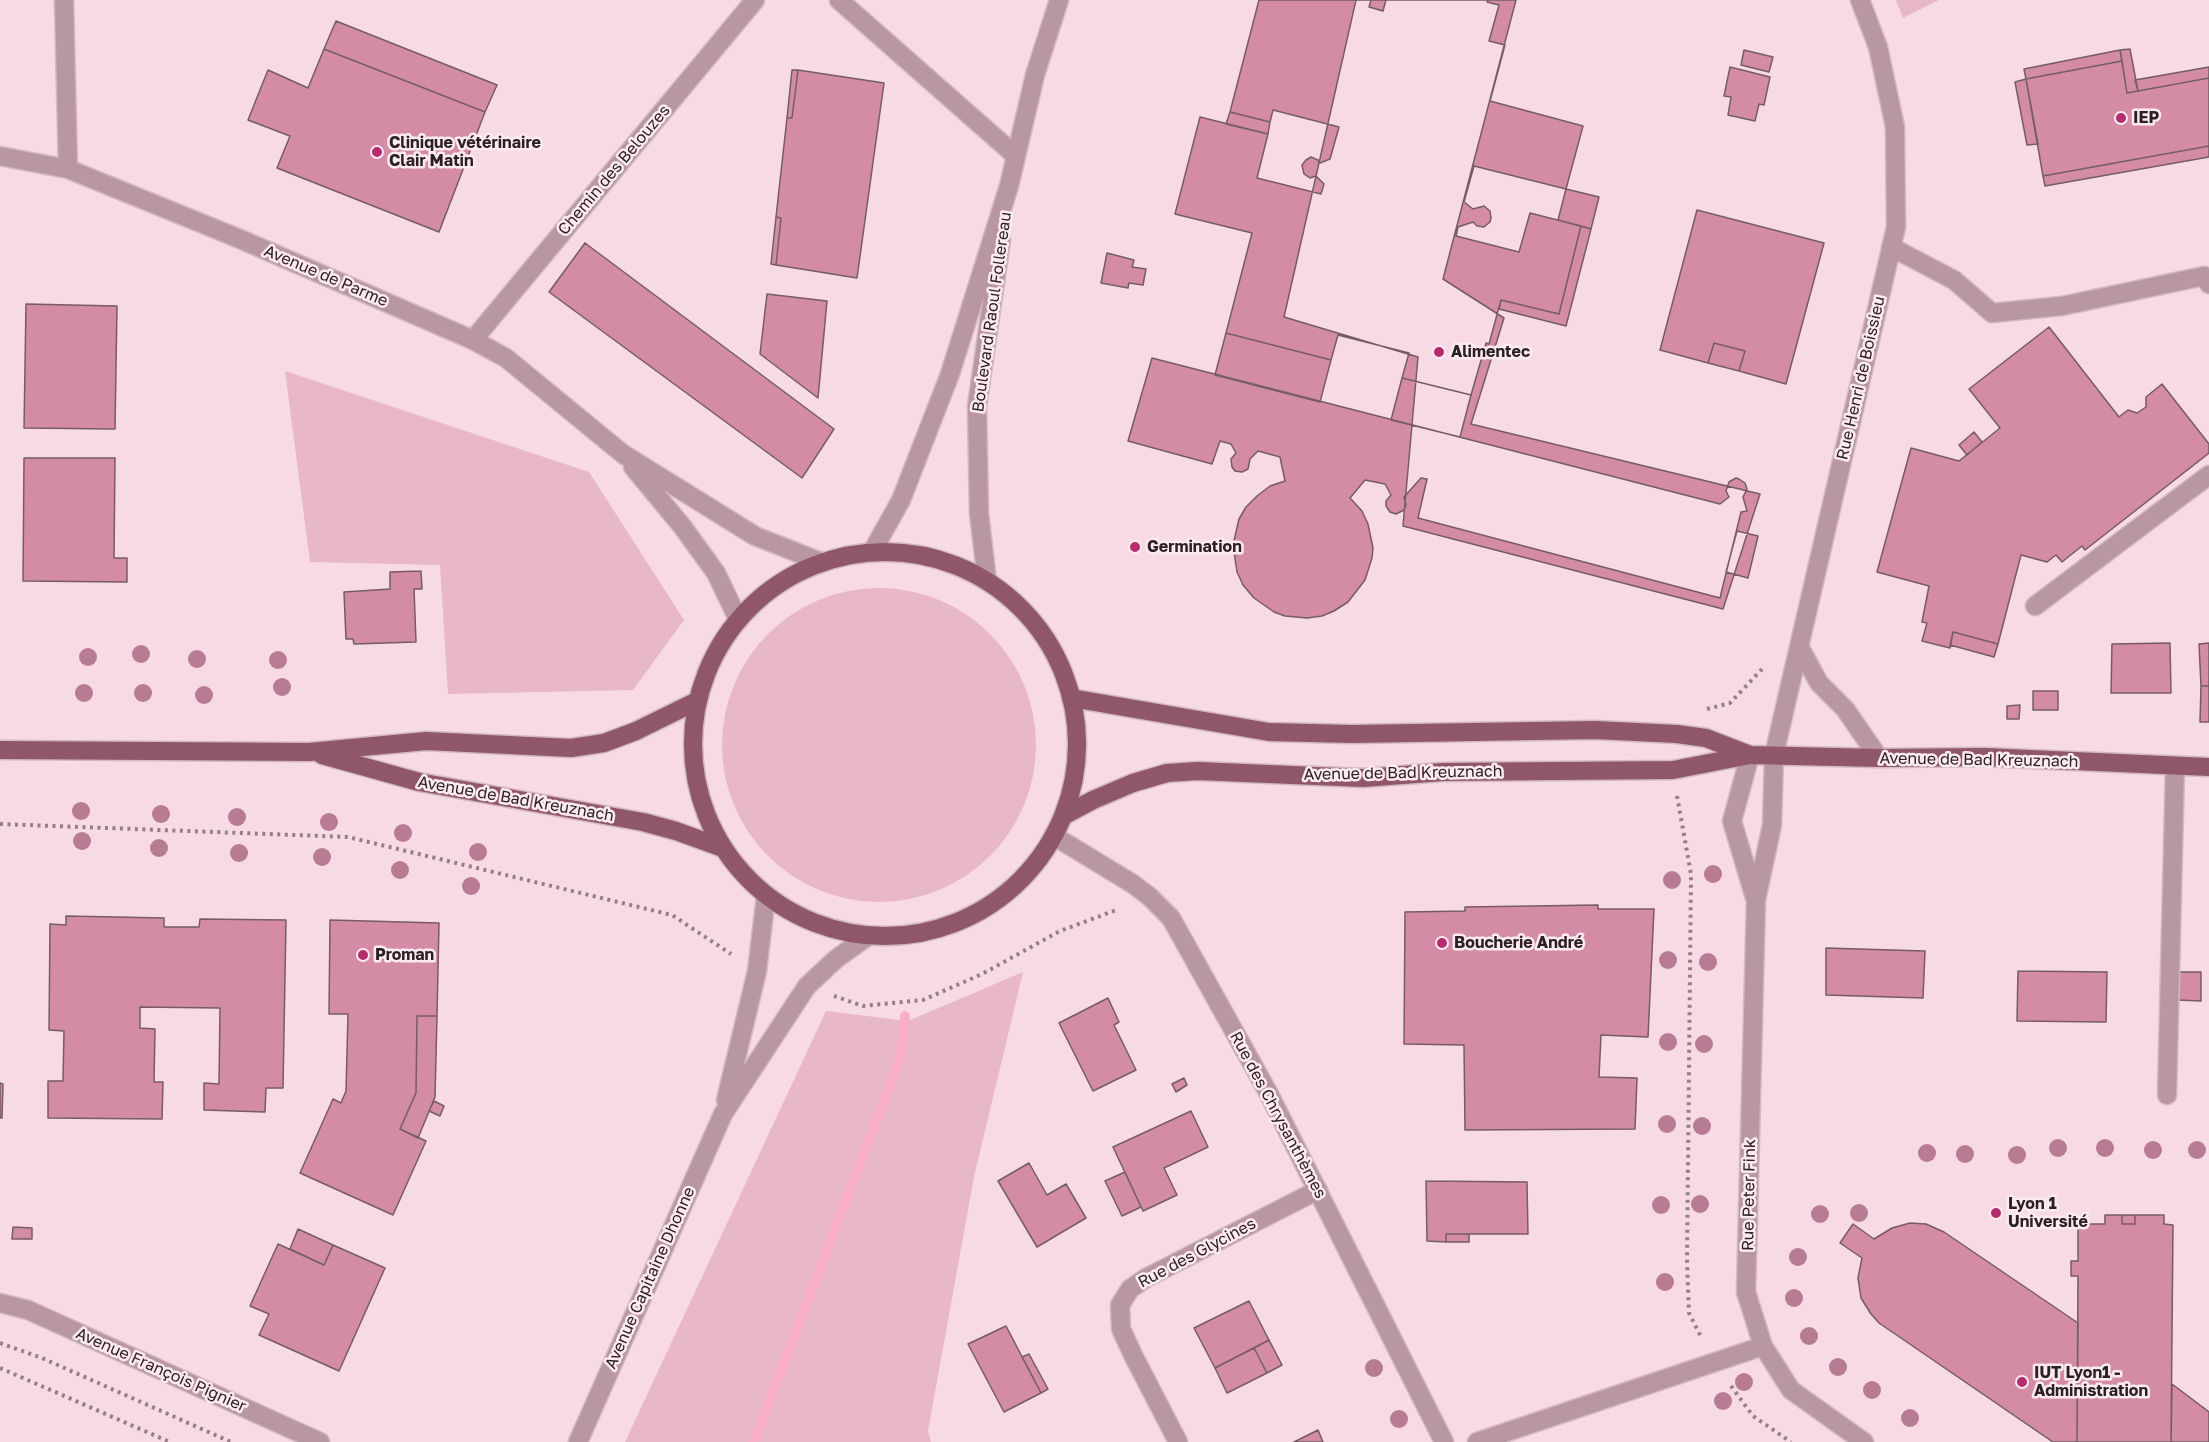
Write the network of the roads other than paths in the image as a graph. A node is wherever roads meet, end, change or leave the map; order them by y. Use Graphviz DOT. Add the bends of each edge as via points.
graph roads {
  1 [pos="64,0"];
  2 [pos="755,0"];
  3 [pos="839,0"];
  4 [pos="1059,0"];
  5 [pos="1860,0"];
  6 [pos="0,156"];
  7 [pos="1016,156"];
  8 [pos="68,169"];
  9 [pos="1009,186"];
  10 [pos="1891,247"];
  11 [pos="2209,284"];
  12 [pos="473,340"];
  13 [pos="622,454"];
  14 [pos="2209,475"];
  15 [pos="872,552"];
  16 [pos="821,562"];
  17 [pos="987,581"];
  18 [pos="2035,606"];
  19 [pos="738,619"];
  20 [pos="1800,648"];
  21 [pos="1071,698"];
  22 [pos="697,701"];
  23 [pos="0,750"];
  24 [pos="309,752"];
  25 [pos="1750,755"];
  26 [pos="1774,755"];
  27 [pos="1879,758"];
  28 [pos="2175,766"];
  29 [pos="2209,767"];
  30 [pos="1064,816"];
  31 [pos="1054,836"];
  32 [pos="723,848"];
  33 [pos="766,896"];
  34 [pos="1756,900"];
  35 [pos="868,936"];
  36 [pos="2167,1095"];
  37 [pos="723,1114"];
  38 [pos="1318,1190"];
  39 [pos="0,1303"];
  40 [pos="1763,1346"];
  41 [pos="320,1442"];
  42 [pos="578,1442"];
  43 [pos="1178,1442"];
  44 [pos="1444,1442"];
  45 [pos="1478,1442"];
  46 [pos="1864,1442"];
  1 -- 8 [label="street"];
  2 -- 12 [label="street, Chemin des Belouzes"];
  3 -- 7 [label="street"];
  4 -- 7 [label="street, Boulevard Raoul Follereau" via="1035,75"];
  5 -- 10 [label="street, Rue Henri de Boissieu" via="1878,47 1896,127 1896,227"];
  6 -- 8 [label="street, Avenue de Parme"];
  7 -- 9 [label="street, Boulevard Raoul Follereau"];
  8 -- 12 [label="street, Avenue de Parme"];
  9 -- 15 [label="street, Boulevard Raoul Follereau" via="950,374 902,500"];
  9 -- 17 [label="street, Boulevard Raoul Follereau" via="977,406 979,513"];
  10 -- 11 [label="street" via="1954,280 1992,313 2062,306 2205,276"];
  10 -- 20 [label="street, Rue Henri de Boissieu"];
  12 -- 13 [label="street, Avenue de Parme" via="507,358"];
  13 -- 16 [label="street, Avenue de Parme" via="755,536"];
  13 -- 19 [label="street, Avenue de Parme" via="716,573"];
  14 -- 18 [label="street"];
  15 -- 16 [label="main road"];
  15 -- 17 [label="main road" via="932,557"];
  16 -- 19 [label="main road" via="775,585"];
  17 -- 21 [label="main road" via="1025,613 1053,652"];
  19 -- 22 [label="main road" via="712,658"];
  20 -- 26 [label="street, Rue Henri de Boissieu"];
  20 -- 27 [label="street" via="1819,683 1845,709"];
  21 -- 25 [label="main road, Avenue de Bad Kreuznach" via="1269,732 1595,730 1706,738"];
  21 -- 30 [label="main road" via="1077,738 1074,777"];
  22 -- 24 [label="main road, Avenue de Bad Kreuznach" via="636,731 604,743 572,748 426,741"];
  22 -- 32 [label="main road" via="692,739 695,777 705,814"];
  23 -- 24 [label="main road, Avenue de Bad Kreuznach"];
  24 -- 32 [label="main road, Avenue de Bad Kreuznach" via="419,782 643,822"];
  25 -- 26 [label="main road, Avenue de Bad Kreuznach"];
  25 -- 30 [label="main road, Avenue de Bad Kreuznach" via="1673,770 1443,772 1363,777 1167,772 1093,800"];
  25 -- 34 [label="street, Rue Peter Fink" via="1732,821"];
  26 -- 27 [label="main road, Avenue de Bad Kreuznach"];
  26 -- 34 [label="street, Rue Peter Fink" via="1772,825"];
  27 -- 28 [label="main road, Avenue de Bad Kreuznach" via="1985,756"];
  28 -- 29 [label="main road, Avenue de Bad Kreuznach"];
  28 -- 36 [label="street"];
  30 -- 31 [label="main road"];
  31 -- 35 [label="main road" via="1028,872 995,902 956,924 913,935"];
  31 -- 38 [label="street, Rue des Chrysanthèmes" via="1133,884 1171,918"];
  32 -- 33 [label="main road"];
  33 -- 35 [label="main road" via="814,923"];
  33 -- 37 [label="street, Avenue Capitaine Dhonne" via="758,971"];
  34 -- 40 [label="street, Rue Peter Fink" via="1746,1292"];
  35 -- 37 [label="street, Avenue Capitaine Dhonne" via="807,986"];
  37 -- 42 [label="street, Avenue Capitaine Dhonne"];
  38 -- 43 [label="street, Rue des Glycines" via="1146,1278 1130,1289 1120,1305 1121,1329 1132,1355"];
  38 -- 44 [label="street, Rue des Chrysanthèmes"];
  39 -- 41 [label="street, Avenue François Pignier" via="28,1310"];
  40 -- 45 [label="street"];
  40 -- 46 [label="street, Rue Peter Fink" via="1791,1390"];
}
